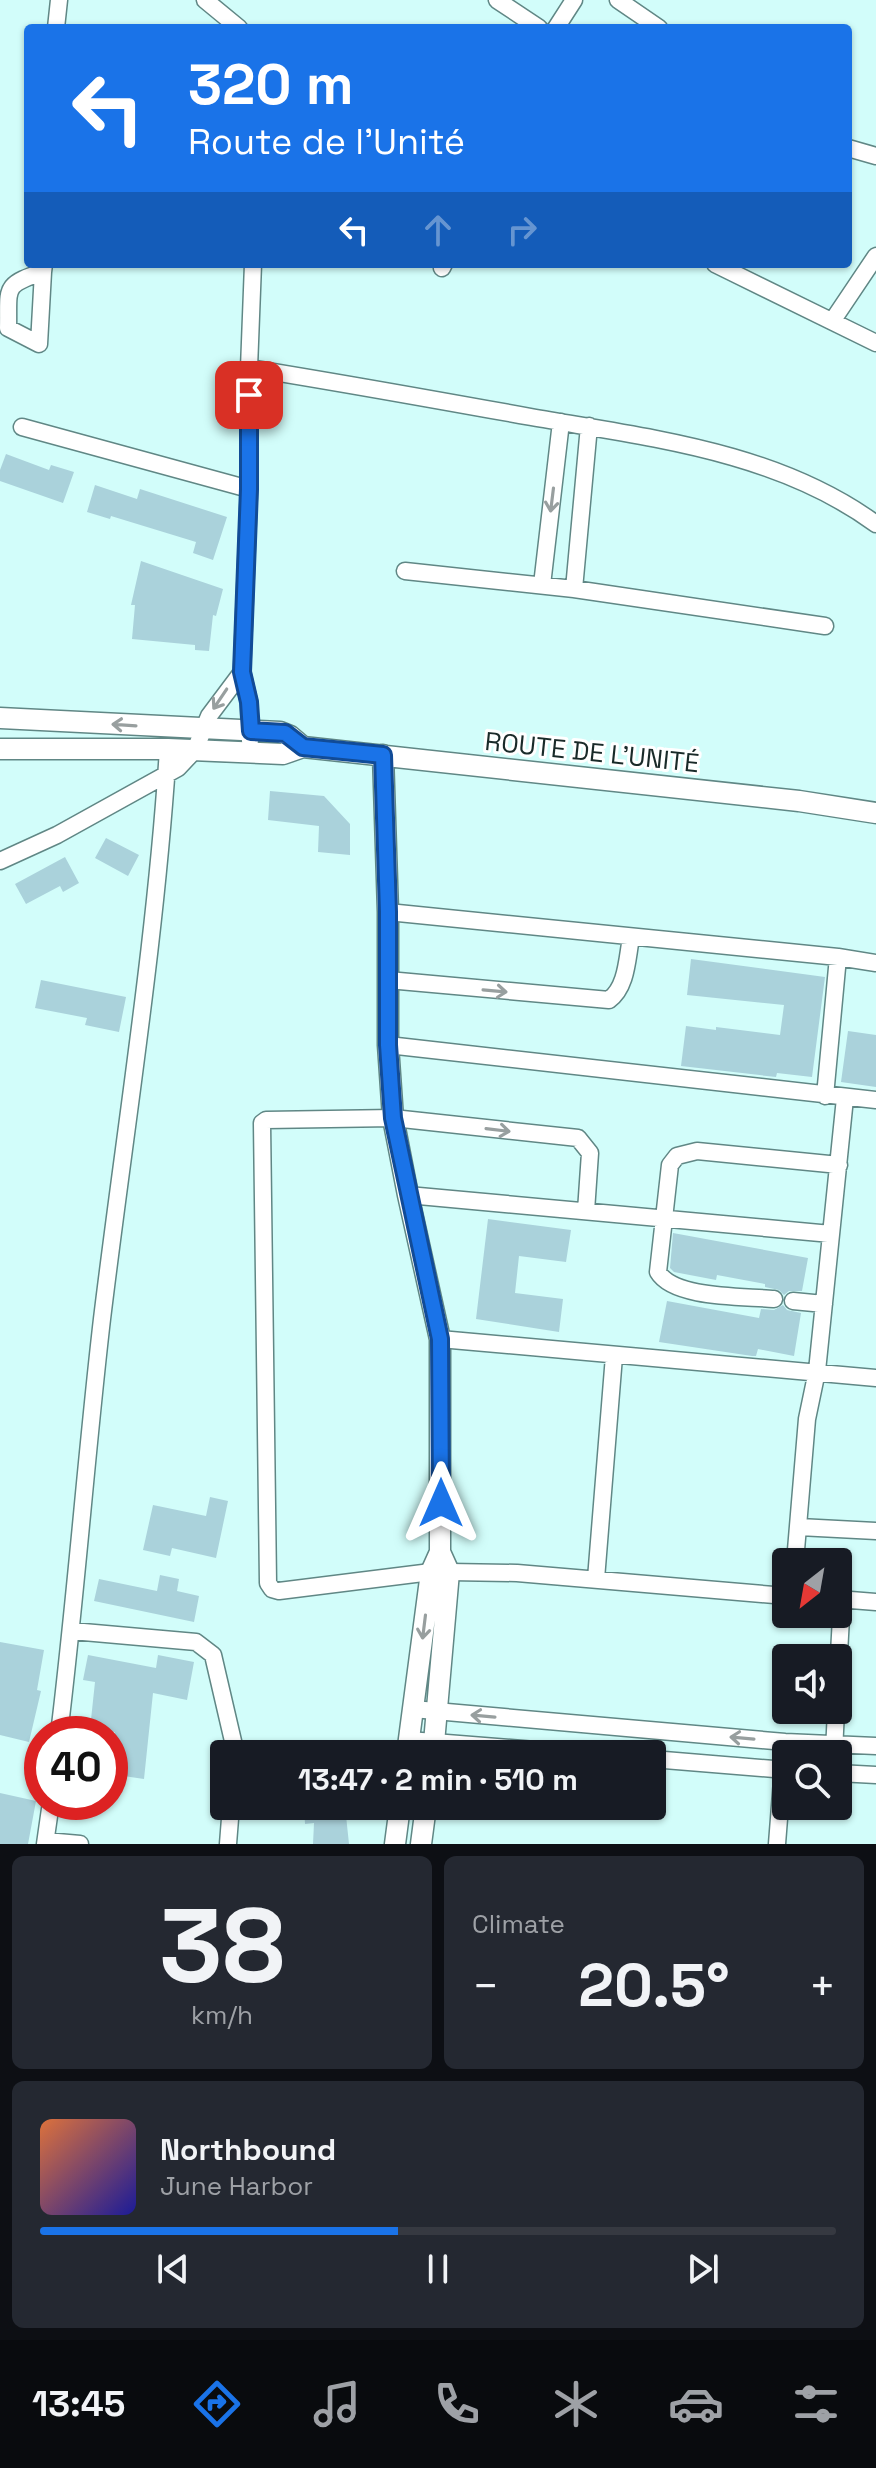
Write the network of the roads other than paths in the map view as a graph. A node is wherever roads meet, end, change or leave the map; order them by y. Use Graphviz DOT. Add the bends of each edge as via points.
graph roads {
  1 [pos="59,0"];
  2 [pos="205,0"];
  3 [pos="497,0"];
  4 [pos="574,0"];
  5 [pos="618,0"];
  6 [pos="56,24"];
  7 [pos="234,24"];
  8 [pos="533,24"];
  9 [pos="559,24"];
  10 [pos="653,24"];
  11 [pos="852,149"];
  12 [pos="876,156"];
  13 [pos="876,256"];
  14 [pos="253,268"];
  15 [pos="723,268"];
  16 [pos="833,320"];
  17 [pos="876,343"];
  18 [pos="249,368"];
  19 [pos="561,422"];
  20 [pos="589,426"];
  21 [pos="22,427"];
  22 [pos="249,489"];
  23 [pos="876,524"];
  24 [pos="405,571"];
  25 [pos="542,585"];
  26 [pos="574,589"];
  27 [pos="825,626"];
  28 [pos="242,672"];
  29 [pos="0,718"];
  30 [pos="202,729"];
  31 [pos="251,731"];
  32 [pos="303,747"];
  33 [pos="0,749"];
  34 [pos="168,749"];
  35 [pos="195,750"];
  36 [pos="249,753"];
  37 [pos="383,755"];
  38 [pos="166,776"];
  39 [pos="876,813"];
  40 [pos="0,861"];
  41 [pos="388,912"];
  42 [pos="631,938"];
  43 [pos="838,957"];
  44 [pos="876,963"];
  45 [pos="388,980"];
  46 [pos="388,1045"];
  47 [pos="825,1096"];
  48 [pos="845,1098"];
  49 [pos="876,1100"];
  50 [pos="393,1118"];
  51 [pos="839,1165"];
  52 [pos="408,1195"];
  53 [pos="586,1211"];
  54 [pos="664,1218"];
  55 [pos="831,1234"];
  56 [pos="774,1299"];
  57 [pos="793,1301"];
  58 [pos="824,1304"];
  59 [pos="440,1339"];
  60 [pos="614,1356"];
  61 [pos="817,1371"];
  62 [pos="876,1378"];
  63 [pos="799,1527"];
  64 [pos="876,1531"];
  65 [pos="797,1548"];
  66 [pos="440,1572"];
  67 [pos="596,1579"];
  68 [pos="772,1595"];
  69 [pos="852,1600"];
  70 [pos="876,1602"];
  71 [pos="72,1631"];
  72 [pos="413,1709"];
  73 [pos="438,1713"];
  74 [pos="61,1716"];
  75 [pos="233,1740"];
  76 [pos="409,1740"];
  77 [pos="435,1740"];
  78 [pos="772,1741"];
  79 [pos="876,1746"];
  80 [pos="852,1748"];
  81 [pos="666,1760"];
  82 [pos="772,1769"];
  83 [pos="852,1774"];
  84 [pos="876,1775"];
  85 [pos="49,1820"];
  86 [pos="230,1820"];
  87 [pos="398,1820"];
  88 [pos="424,1820"];
  89 [pos="779,1820"];
  90 [pos="46,1842"];
  91 [pos="80,1844"];
  92 [pos="228,1844"];
  93 [pos="395,1844"];
  94 [pos="421,1844"];
  95 [pos="777,1844"];
  1 -- 6 [label="street"];
  2 -- 7 [label="street"];
  3 -- 8 [label="street"];
  4 -- 9 [label="street"];
  5 -- 10 [label="street"];
  11 -- 12 [label="street"];
  13 -- 16 [label="street"];
  14 -- 18 [label="street"];
  15 -- 16 [label="street"];
  16 -- 17 [label="street"];
  18 -- 19 [label="street"];
  18 -- 22 [label="street"];
  19 -- 20 [label="street"];
  19 -- 25 [label="street, one-way"];
  20 -- 23 [label="street" via="769,468 833,496"];
  20 -- 26 [label="street"];
  21 -- 22 [label="street"];
  22 -- 28 [label="street"];
  24 -- 25 [label="street"];
  25 -- 26 [label="street"];
  26 -- 27 [label="street"];
  28 -- 30 [label="street, one-way"];
  28 -- 31 [label="street"];
  30 -- 29 [label="street, one-way"];
  30 -- 31 [label="street"];
  30 -- 35 [label="street"];
  31 -- 32 [label="street" via="285,733"];
  31 -- 36 [label="street"];
  32 -- 36 [label="street" via="283,754"];
  32 -- 37 [label="street, ROUTE DE L'UNITÉ"];
  33 -- 34 [label="street"];
  34 -- 35 [label="street"];
  34 -- 38 [label="street"];
  35 -- 36 [label="street"];
  35 -- 38 [label="street"];
  37 -- 39 [label="street, ROUTE DE L'UNITÉ"];
  37 -- 41 [label="street"];
  38 -- 40 [label="street"];
  38 -- 71 [label="street"];
  41 -- 42 [label="street"];
  41 -- 45 [label="street"];
  42 -- 43 [label="street"];
  45 -- 42 [label="street, one-way" via="609,1000 621,987"];
  43 -- 44 [label="street"];
  43 -- 47 [label="street"];
  45 -- 46 [label="street"];
  46 -- 47 [label="street"];
  46 -- 50 [label="street"];
  47 -- 48 [label="street"];
  48 -- 49 [label="street"];
  48 -- 51 [label="street"];
  50 -- 52 [label="street"];
  50 -- 53 [label="street, one-way" via="578,1138 590,1153"];
  50 -- 66 [label="street" via="262,1123 268,1583 279,1591"];
  51 -- 54 [label="street" via="686,1152 670,1165"];
  51 -- 55 [label="street"];
  52 -- 53 [label="street"];
  52 -- 59 [label="street"];
  53 -- 54 [label="street"];
  54 -- 55 [label="street"];
  54 -- 56 [label="street" via="658,1272 663,1279 682,1290"];
  55 -- 58 [label="street"];
  57 -- 58 [label="street"];
  58 -- 61 [label="street"];
  59 -- 60 [label="street"];
  59 -- 66 [label="street"];
  60 -- 61 [label="street"];
  60 -- 67 [label="street"];
  61 -- 62 [label="street"];
  61 -- 63 [label="street" via="807,1419"];
  63 -- 64 [label="street"];
  63 -- 65 [label="street"];
  66 -- 67 [label="street"];
  66 -- 72 [label="street, one-way"];
  66 -- 73 [label="street"];
  67 -- 68 [label="street"];
  69 -- 70 [label="street"];
  71 -- 74 [label="street"];
  71 -- 75 [label="street" via="196,1642 207,1648"];
  72 -- 73 [label="street"];
  72 -- 76 [label="street"];
  73 -- 77 [label="street"];
  78 -- 73 [label="street, one-way"];
  79 -- 80 [label="street"];
  81 -- 82 [label="street"];
  83 -- 84 [label="street"];
  85 -- 90 [label="street"];
  86 -- 92 [label="street"];
  87 -- 93 [label="street"];
  88 -- 94 [label="street"];
  89 -- 95 [label="street"];
  90 -- 91 [label="street"];
}
